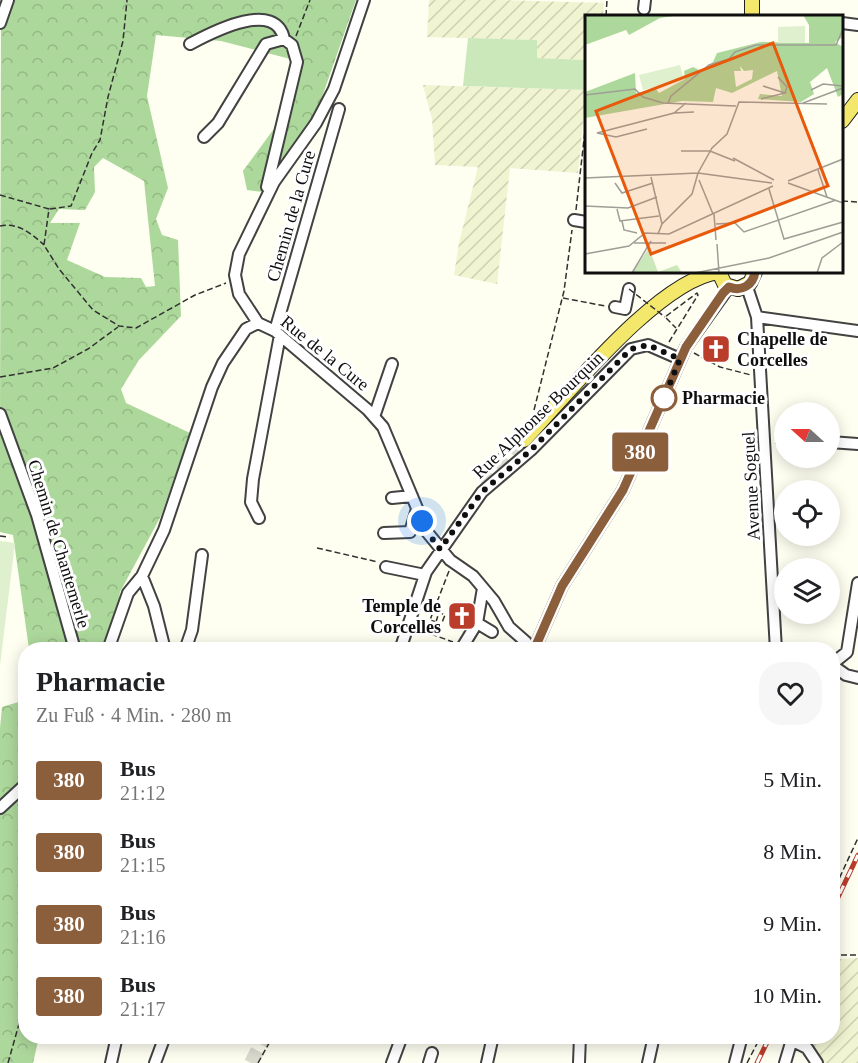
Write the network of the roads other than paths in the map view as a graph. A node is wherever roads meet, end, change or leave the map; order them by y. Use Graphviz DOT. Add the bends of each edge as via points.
graph roads {
  1 [pos="8,0"];
  2 [pos="364,0"];
  3 [pos="0,23"];
  4 [pos="843,23"];
  5 [pos="858,25"];
  6 [pos="288,42"];
  7 [pos="190,44"];
  8 [pos="858,100"];
  9 [pos="339,109"];
  10 [pos="843,120"];
  11 [pos="204,137"];
  12 [pos="263,202"];
  13 [pos="574,220"];
  14 [pos="585,222"];
  15 [pos="715,273"];
  16 [pos="719,273"];
  17 [pos="755,273"];
  18 [pos="729,287"];
  19 [pos="747,287"];
  20 [pos="629,289"];
  21 [pos="615,308"];
  22 [pos="757,317"];
  23 [pos="258,323"];
  24 [pos="858,331"];
  25 [pos="278,333"];
  26 [pos="680,359"];
  27 [pos="392,364"];
  28 [pos="0,414"];
  29 [pos="374,417"];
  30 [pos="520,436"];
  31 [pos="840,443"];
  32 [pos="858,444"];
  33 [pos="412,496"];
  34 [pos="392,498"];
  35 [pos="417,509"];
  36 [pos="259,518"];
  37 [pos="384,533"];
  38 [pos="440,549"];
  39 [pos="202,555"];
  40 [pos="388,567"];
  41 [pos="425,575"];
  42 [pos="142,576"];
  43 [pos="858,583"];
  44 [pos="483,588"];
  45 [pos="477,623"];
  46 [pos="492,632"];
  47 [pos="73,642"];
  48 [pos="111,642"];
  49 [pos="163,642"];
  50 [pos="188,642"];
  51 [pos="403,642"];
  52 [pos="465,642"];
  53 [pos="526,642"];
  54 [pos="536,642"];
  55 [pos="776,642"];
  56 [pos="840,658"];
  57 [pos="840,670"];
  58 [pos="858,678"];
  59 [pos="18,791"];
  60 [pos="0,808"];
  61 [pos="115,1044"];
  62 [pos="116,1044"];
  63 [pos="162,1044"];
  64 [pos="399,1044"];
  65 [pos="491,1044"];
  66 [pos="580,1044"];
  67 [pos="652,1044"];
  68 [pos="740,1044"];
  69 [pos="790,1044"];
  70 [pos="801,1044"];
  71 [pos="103,1063"];
  72 [pos="113,1063"];
  73 [pos="155,1063"];
  74 [pos="392,1063"];
  75 [pos="487,1063"];
  76 [pos="579,1063"];
  77 [pos="648,1063"];
  78 [pos="735,1063"];
  79 [pos="784,1063"];
  80 [pos="817,1063"];
  1 -- 3 [label="street"];
  2 -- 12 [label="street" via="334,89"];
  4 -- 5 [label="street"];
  6 -- 7 [label="street" via="278,19 261,14 237,19"];
  6 -- 11 [label="street" via="266,44 218,123"];
  6 -- 12 [label="street" via="297,62"];
  8 -- 10 [label="main road"];
  9 -- 25 [label="street, Chemin de la Cure"];
  12 -- 23 [label="street" via="239,254 236,281 239,294"];
  13 -- 14 [label="street"];
  15 -- 30 [label="main road" via="694,279 651,309"];
  16 -- 18 [label="main road"];
  17 -- 19 [label="main road"];
  18 -- 19 [label="main road"];
  18 -- 26 [label="street"];
  19 -- 22 [label="street, Avenue Soguel"];
  20 -- 21 [label="street" via="625,309"];
  22 -- 24 [label="street"];
  22 -- 55 [label="street, Avenue Soguel"];
  23 -- 25 [label="street, Rue de la Cure"];
  23 -- 42 [label="street, Rue de la Cure" via="246,329 223,363 164,530"];
  25 -- 29 [label="street, Rue de la Cure"];
  25 -- 36 [label="street, Chemin de la Cure" via="253,479 251,502"];
  26 -- 38 [label="street, Rue Alphonse Bourquin" via="643,344 625,354 531,450 482,492"];
  26 -- 54 [label="street" via="623,490 562,586"];
  27 -- 29 [label="street"];
  28 -- 47 [label="street, Chemin de Chantemerle" via="37,515"];
  29 -- 33 [label="street, Rue de la Cure" via="383,427"];
  31 -- 32 [label="street"];
  33 -- 34 [label="street"];
  33 -- 35 [label="street, Rue de la Cure"];
  35 -- 37 [label="street" via="410,532"];
  35 -- 38 [label="street, Rue de la Cure"];
  38 -- 41 [label="street, Rue Alphonse Bourquin"];
  38 -- 44 [label="street, Rue de la Cure"];
  39 -- 50 [label="street"];
  40 -- 41 [label="street"];
  41 -- 51 [label="street, Rue Alphonse Bourquin"];
  42 -- 48 [label="street, Rue de la Cure" via="128,592"];
  42 -- 49 [label="street"];
  43 -- 56 [label="street" via="847,652"];
  44 -- 45 [label="street"];
  44 -- 53 [label="street, Rue de la Cure" via="509,627"];
  45 -- 46 [label="street"];
  45 -- 52 [label="street"];
  57 -- 58 [label="street"];
  59 -- 60 [label="street"];
  61 -- 71 [label="street"];
  62 -- 72 [label="street"];
  63 -- 73 [label="street"];
  64 -- 74 [label="street"];
  65 -- 75 [label="street"];
  66 -- 76 [label="street"];
  67 -- 77 [label="street"];
  68 -- 78 [label="street"];
  69 -- 79 [label="street"];
  70 -- 80 [label="street"];
}
